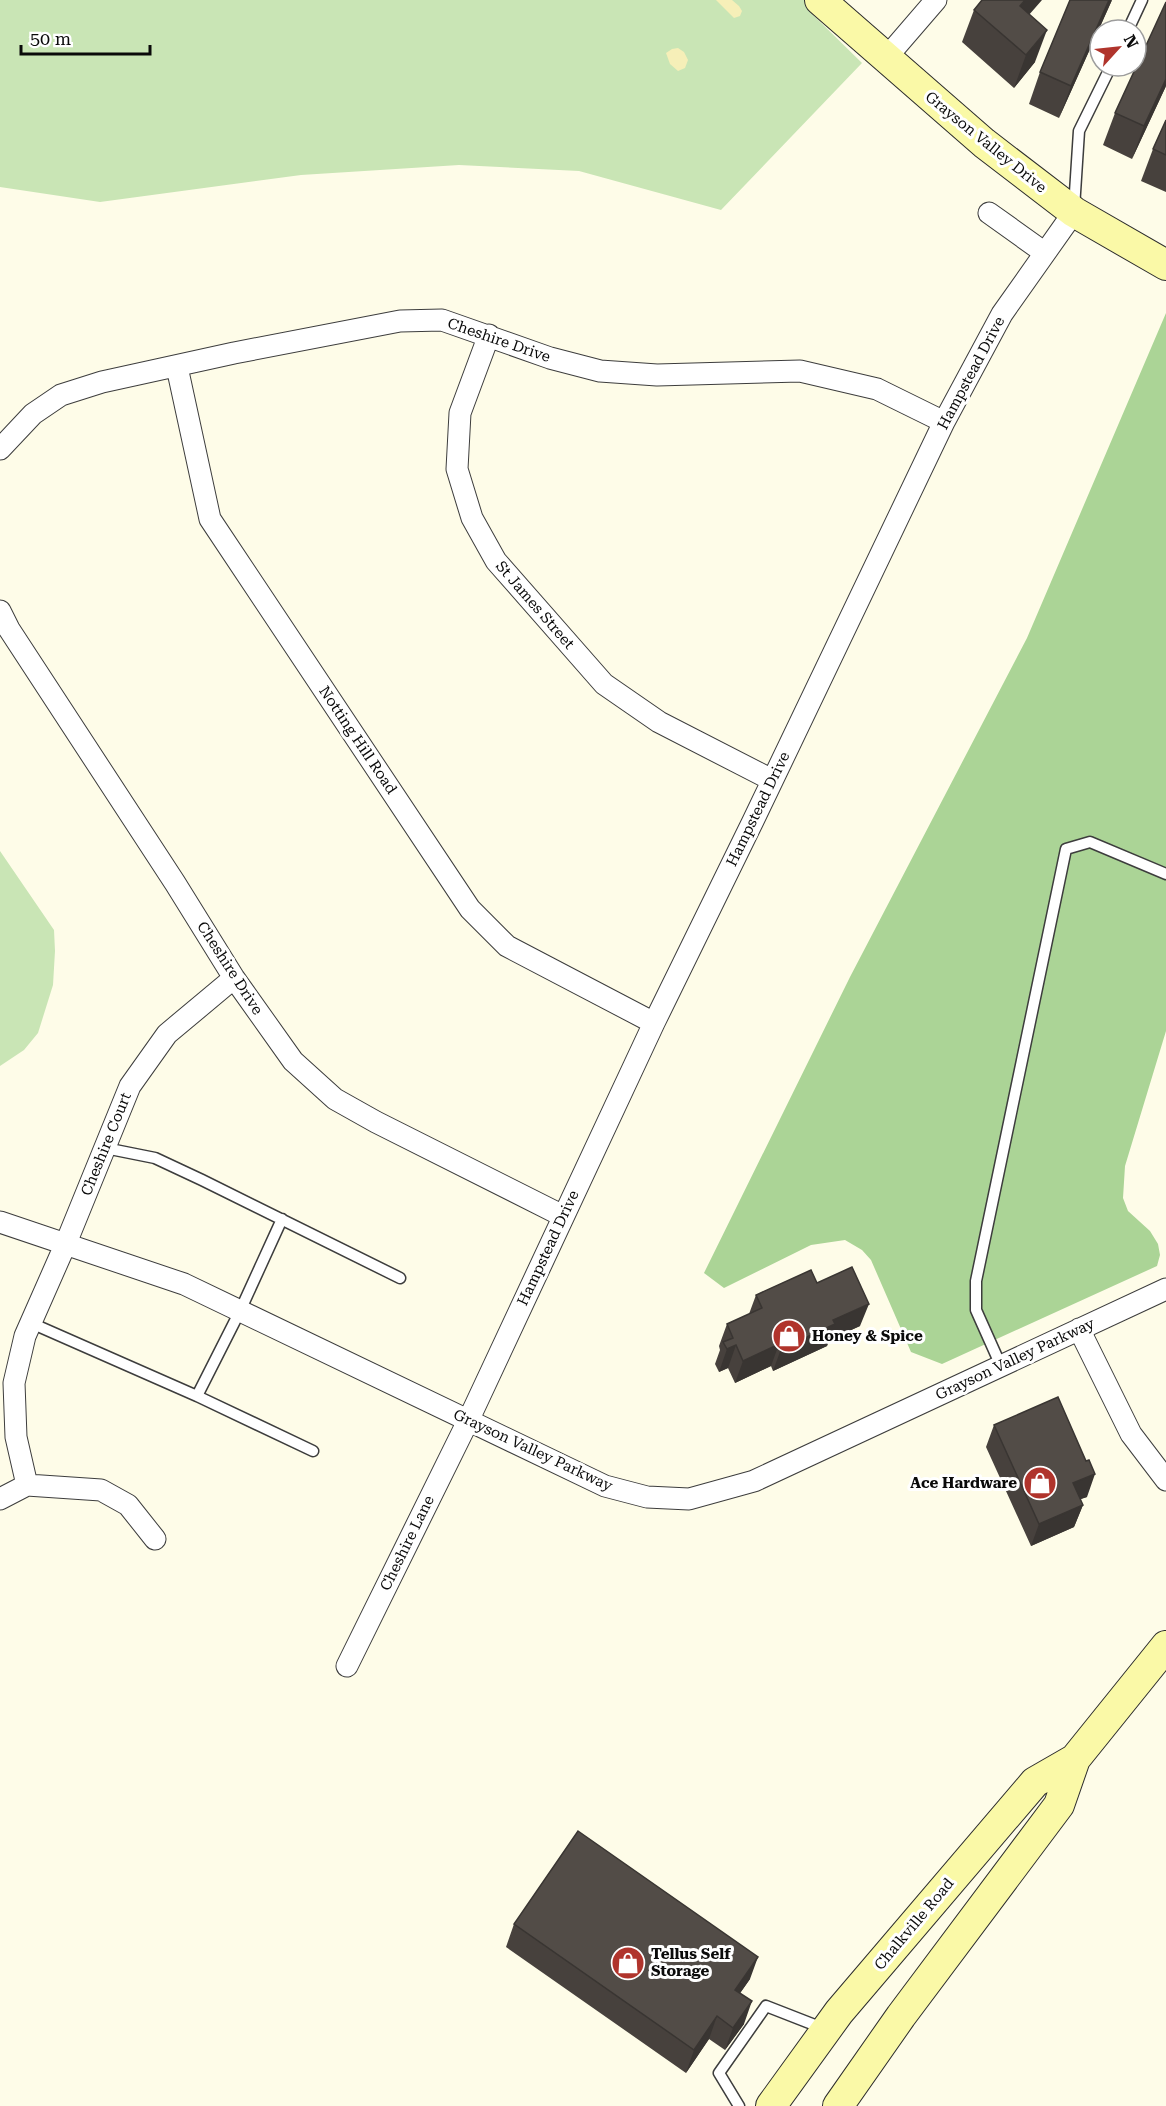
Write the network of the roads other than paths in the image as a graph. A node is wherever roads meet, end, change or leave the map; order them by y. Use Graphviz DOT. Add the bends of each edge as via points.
graph roads {
  1 [pos="820,0"];
  2 [pos="936,0"];
  3 [pos="1142,0"];
  4 [pos="1134,18"];
  5 [pos="886,58"];
  6 [pos="1105,78"];
  7 [pos="1074,212"];
  8 [pos="989,213"];
  9 [pos="1045,253"];
  10 [pos="1166,265"];
  11 [pos="489,335"];
  12 [pos="177,367"];
  13 [pos="944,422"];
  14 [pos="0,449"];
  15 [pos="0,611"];
  16 [pos="772,780"];
  17 [pos="1166,874"];
  18 [pos="234,978"];
  19 [pos="654,1023"];
  20 [pos="105,1148"];
  21 [pos="563,1215"];
  22 [pos="282,1219"];
  23 [pos="0,1222"];
  24 [pos="66,1243"];
  25 [pos="399,1278"];
  26 [pos="1166,1289"];
  27 [pos="240,1311"];
  28 [pos="30,1323"];
  29 [pos="1079,1329"];
  30 [pos="1001,1366"];
  31 [pos="196,1396"];
  32 [pos="468,1421"];
  33 [pos="314,1451"];
  34 [pos="1166,1479"];
  35 [pos="27,1485"];
  36 [pos="0,1498"];
  37 [pos="155,1539"];
  38 [pos="1166,1646"];
  39 [pos="347,1666"];
  40 [pos="1075,1759"];
  41 [pos="825,2029"];
  42 [pos="739,2106"];
  43 [pos="771,2106"];
  44 [pos="838,2106"];
  1 -- 5 [label="main road, Grayson Valley Drive"];
  2 -- 5 [label="street"];
  3 -- 4 [label="lane"];
  5 -- 7 [label="main road, Grayson Valley Drive" via="984,143"];
  6 -- 7 [label="lane" via="1079,131"];
  7 -- 9 [label="street, Hampstead Drive"];
  7 -- 10 [label="main road, Grayson Valley Drive"];
  8 -- 9 [label="street"];
  9 -- 13 [label="street, Hampstead Drive" via="1002,314"];
  11 -- 12 [label="street, Cheshire Drive" via="442,320 400,321"];
  11 -- 13 [label="street, Cheshire Drive" via="550,358 600,371 657,375 800,371 877,388"];
  11 -- 16 [label="street, St James Street" via="460,413 457,469 472,518 496,561 604,684 659,722"];
  12 -- 14 [label="street, Cheshire Drive" via="102,382 61,395 33,414"];
  12 -- 19 [label="street, Notting Hill Road" via="210,519 470,909 507,946"];
  13 -- 16 [label="street, Hampstead Drive"];
  15 -- 18 [label="street, Cheshire Drive"];
  16 -- 19 [label="street, Hampstead Drive"];
  17 -- 30 [label="lane" via="1090,842 1066,849 976,1281 976,1311"];
  18 -- 20 [label="street, Cheshire Court" via="167,1034 130,1086"];
  18 -- 21 [label="street, Cheshire Drive" via="293,1061 335,1099"];
  19 -- 21 [label="street, Hampstead Drive"];
  20 -- 22 [label="lane" via="155,1158"];
  20 -- 24 [label="street, Cheshire Court"];
  21 -- 32 [label="street, Hampstead Drive"];
  22 -- 25 [label="lane"];
  22 -- 27 [label="lane"];
  23 -- 24 [label="street, Grayson Valley Parkway"];
  24 -- 27 [label="street, Grayson Valley Parkway" via="184,1284"];
  24 -- 28 [label="street, Cheshire Court"];
  26 -- 29 [label="street, Grayson Valley Parkway"];
  27 -- 31 [label="lane"];
  27 -- 32 [label="street, Grayson Valley Parkway"];
  28 -- 31 [label="lane"];
  28 -- 35 [label="street, Cheshire Court" via="14,1383 16,1437"];
  29 -- 30 [label="street, Grayson Valley Parkway"];
  29 -- 34 [label="street" via="1131,1434"];
  30 -- 32 [label="street, Grayson Valley Parkway" via="754,1481 690,1499 647,1497 605,1486"];
  31 -- 33 [label="lane"];
  32 -- 39 [label="street, Cheshire Lane"];
  35 -- 36 [label="street"];
  35 -- 37 [label="street" via="101,1490 128,1505"];
  38 -- 40 [label="main road, Chalkville Road"];
  40 -- 41 [label="main road, Chalkville Road" via="1035,1782"];
  40 -- 44 [label="main road, Chalkville Road" via="1059,1805"];
  41 -- 42 [label="lane" via="766,2006 719,2073"];
  41 -- 43 [label="main road, Chalkville Road"];
}
